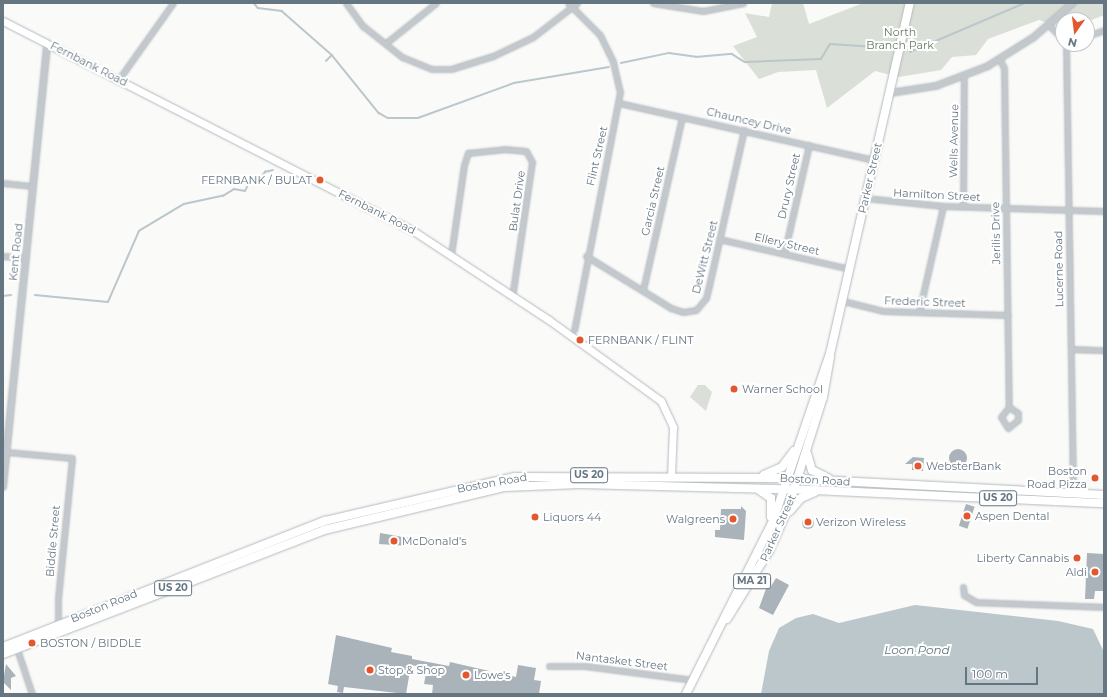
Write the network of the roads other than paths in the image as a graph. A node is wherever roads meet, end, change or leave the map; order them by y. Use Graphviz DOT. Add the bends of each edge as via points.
graph roads {
  1 [pos="173,3"];
  2 [pos="346,3"];
  3 [pos="436,3"];
  4 [pos="577,3"];
  5 [pos="653,3"];
  6 [pos="744,3"];
  7 [pos="910,3"];
  8 [pos="1073,3"];
  9 [pos="569,5"];
  10 [pos="3,21"];
  11 [pos="1049,25"];
  12 [pos="1055,31"];
  13 [pos="47,43"];
  14 [pos="386,43"];
  15 [pos="1066,52"];
  16 [pos="1000,60"];
  17 [pos="964,76"];
  18 [pos="119,79"];
  19 [pos="890,93"];
  20 [pos="619,103"];
  21 [pos="682,117"];
  22 [pos="744,130"];
  23 [pos="809,145"];
  24 [pos="874,160"];
  25 [pos="3,183"];
  26 [pos="33,186"];
  27 [pos="865,198"];
  28 [pos="943,206"];
  29 [pos="963,206"];
  30 [pos="1005,208"];
  31 [pos="1068,211"];
  32 [pos="1104,211"];
  33 [pos="720,239"];
  34 [pos="784,254"];
  35 [pos="451,255"];
  36 [pos="3,256"];
  37 [pos="586,256"];
  38 [pos="26,258"];
  39 [pos="850,270"];
  40 [pos="643,290"];
  41 [pos="512,297"];
  42 [pos="843,301"];
  43 [pos="919,312"];
  44 [pos="1008,315"];
  45 [pos="574,330"];
  46 [pos="1071,349"];
  47 [pos="1104,350"];
  48 [pos="830,354"];
  49 [pos="1009,407"];
  50 [pos="801,438"];
  51 [pos="809,444"];
  52 [pos="7,452"];
  53 [pos="4,467"];
  54 [pos="671,476"];
  55 [pos="745,477"];
  56 [pos="789,479"];
  57 [pos="798,479"];
  58 [pos="851,482"];
  59 [pos="3,487"];
  60 [pos="755,489"];
  61 [pos="785,490"];
  62 [pos="794,490"];
  63 [pos="825,491"];
  64 [pos="1072,494"];
  65 [pos="1104,496"];
  66 [pos="1104,503"];
  67 [pos="770,529"];
  68 [pos="776,536"];
  69 [pos="963,587"];
  70 [pos="1104,607"];
  71 [pos="723,623"];
  72 [pos="58,625"];
  73 [pos="3,647"];
  74 [pos="16,649"];
  75 [pos="3,654"];
  76 [pos="549,666"];
  77 [pos="694,680"];
  78 [pos="32,694"];
  79 [pos="686,694"];
  1 -- 18 [label="street"];
  2 -- 14 [label="street" via="358,20"];
  3 -- 14 [label="street"];
  4 -- 9 [label="street"];
  5 -- 6 [label="street" via="702,11"];
  7 -- 19 [label="main road, Parker Street"];
  8 -- 11 [label="street"];
  9 -- 14 [label="street" via="533,37 493,56 452,69 414,64"];
  9 -- 20 [label="street, Flint Street" via="605,45 617,72"];
  10 -- 13 [label="main road, Fernbank Road"];
  11 -- 12 [label="street"];
  11 -- 16 [label="street"];
  13 -- 18 [label="main road, Fernbank Road"];
  13 -- 26 [label="street, Kent Road"];
  15 -- 31 [label="street, Lucerne Road"];
  16 -- 17 [label="street"];
  16 -- 30 [label="street, Jerilis Drive" via="1004,68"];
  17 -- 19 [label="street" via="936,86"];
  17 -- 29 [label="street, Wells Avenue"];
  18 -- 35 [label="main road, Fernbank Road" via="412,230"];
  19 -- 24 [label="main road, Parker Street"];
  20 -- 21 [label="street, Chauncey Drive"];
  20 -- 37 [label="street, Flint Street"];
  21 -- 22 [label="street, Chauncey Drive"];
  21 -- 40 [label="street, Garcia Street"];
  22 -- 23 [label="street, Chauncey Drive"];
  22 -- 33 [label="street, DeWitt Street"];
  23 -- 24 [label="street, Chauncey Drive"];
  23 -- 34 [label="street, Drury Street"];
  24 -- 27 [label="main road, Parker Street"];
  25 -- 26 [label="street"];
  26 -- 38 [label="street, Kent Road"];
  27 -- 28 [label="street, Hamilton Street"];
  27 -- 39 [label="main road, Parker Street"];
  28 -- 29 [label="street, Hamilton Street"];
  28 -- 43 [label="street"];
  29 -- 30 [label="street, Hamilton Street"];
  30 -- 31 [label="street, Hamilton Street"];
  30 -- 44 [label="street, Jerilis Drive"];
  31 -- 32 [label="street, Hamilton Street"];
  31 -- 46 [label="street, Lucerne Road"];
  33 -- 34 [label="street, Ellery Street"];
  33 -- 40 [label="street, DeWitt Street" via="706,298 696,310 678,311"];
  34 -- 39 [label="street, Ellery Street"];
  35 -- 41 [label="main road, Fernbank Road"];
  35 -- 41 [label="street, Bulat Drive" via="468,153 504,149 526,151 532,162"];
  36 -- 38 [label="street"];
  37 -- 40 [label="street, DeWitt Street"];
  37 -- 45 [label="street, Flint Street"];
  38 -- 52 [label="street, Kent Road"];
  39 -- 42 [label="main road, Parker Street"];
  41 -- 54 [label="main road, Fernbank Road" via="662,400 673,427"];
  42 -- 43 [label="street, Frederic Street" via="883,311"];
  42 -- 48 [label="main road, Parker Street"];
  43 -- 44 [label="street, Frederic Street"];
  44 -- 49 [label="street, Jerilis Drive"];
  46 -- 47 [label="street"];
  46 -- 64 [label="street, Lucerne Road"];
  48 -- 50 [label="main road, Parker Street"];
  48 -- 51 [label="main road, Parker Street" via="826,389"];
  50 -- 55 [label="main road" via="782,467"];
  50 -- 56 [label="main road, Parker Street"];
  51 -- 57 [label="main road, Parker Street"];
  51 -- 58 [label="main road" via="808,462 815,472"];
  52 -- 53 [label="street, Kent Road"];
  52 -- 72 [label="street, Biddle Street" via="72,458 58,598"];
  53 -- 59 [label="street, Kent Road"];
  54 -- 55 [label="main road, Boston Road / US 20"];
  54 -- 72 [label="main road, Boston Road / US 20" via="516,477 337,517"];
  55 -- 56 [label="main road, Boston Road / US 20"];
  56 -- 57 [label="main road, Boston Road / US 20"];
  56 -- 61 [label="main road, Parker Street / MA 21"];
  57 -- 58 [label="main road, Boston Road / US 20"];
  57 -- 62 [label="main road, Parker Street / MA 21"];
  58 -- 64 [label="main road, Boston Road / US 20"];
  60 -- 61 [label="main road, Boston Road / US 20"];
  60 -- 67 [label="main road" via="771,498"];
  60 -- 74 [label="main road, Boston Road / US 20" via="540,484 480,493 324,530"];
  61 -- 62 [label="main road, Boston Road / US 20"];
  61 -- 67 [label="main road, Parker Street / MA 21"];
  62 -- 63 [label="main road, Boston Road / US 20"];
  62 -- 68 [label="main road, Parker Street / MA 21"];
  63 -- 66 [label="main road, Boston Road / US 20"];
  63 -- 68 [label="main road" via="799,499"];
  64 -- 65 [label="main road, Boston Road / US 20"];
  67 -- 71 [label="main road, Parker Street / MA 21"];
  68 -- 71 [label="main road, Parker Street / MA 21"];
  69 -- 70 [label="street" via="964,595 976,602"];
  71 -- 77 [label="main road, Parker Street / MA 21"];
  72 -- 73 [label="main road, Boston Road / US 20"];
  74 -- 75 [label="main road, Boston Road / US 20"];
  74 -- 78 [label="street"];
  76 -- 77 [label="street, Nantasket Street" via="585,666"];
  77 -- 79 [label="main road, Parker Street / MA 21"];
}
